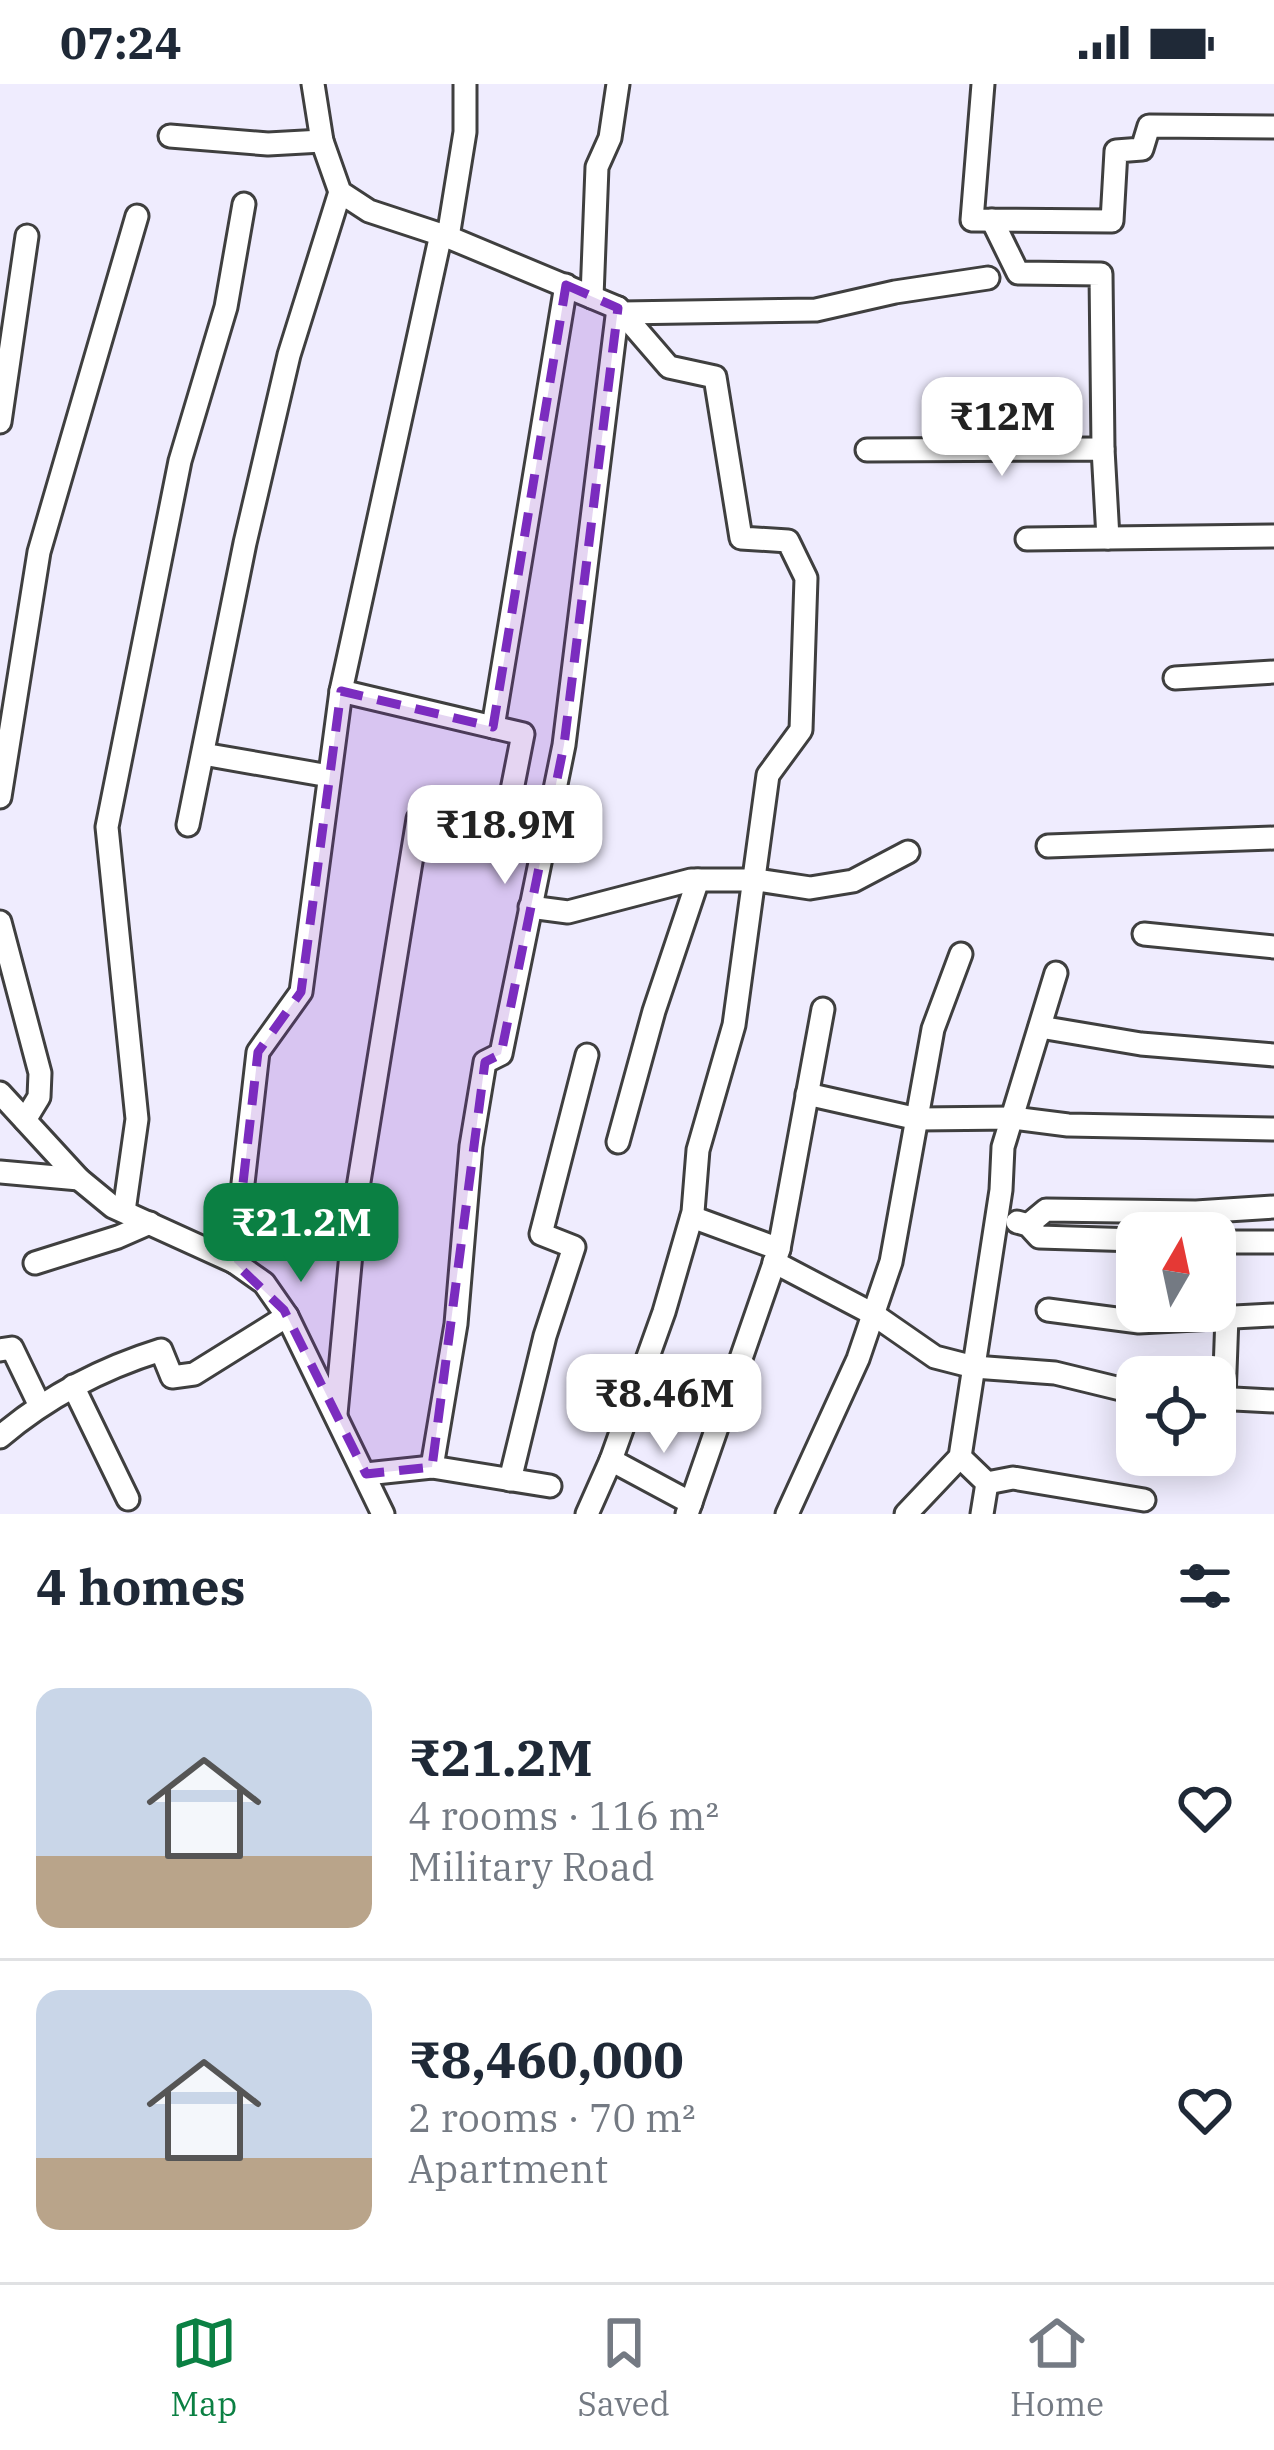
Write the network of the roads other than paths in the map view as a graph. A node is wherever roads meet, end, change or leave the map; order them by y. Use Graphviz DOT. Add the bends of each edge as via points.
graph roads {
  1 [pos="314,84"];
  2 [pos="465,84"];
  3 [pos="618,84"];
  4 [pos="983,84"];
  5 [pos="1274,127"];
  6 [pos="170,136"];
  7 [pos="322,141"];
  8 [pos="340,192"];
  9 [pos="244,204"];
  10 [pos="137,216"];
  11 [pos="992,220"];
  12 [pos="27,236"];
  13 [pos="445,236"];
  14 [pos="988,278"];
  15 [pos="566,285"];
  16 [pos="592,297"];
  17 [pos="620,310"];
  18 [pos="0,422"];
  19 [pos="1103,449"];
  20 [pos="867,450"];
  21 [pos="1274,536"];
  22 [pos="1108,538"];
  23 [pos="1027,539"];
  24 [pos="1274,672"];
  25 [pos="1175,678"];
  26 [pos="341,691"];
  27 [pos="493,727"];
  28 [pos="203,754"];
  29 [pos="329,776"];
  30 [pos="0,794"];
  31 [pos="188,824"];
  32 [pos="1274,838"];
  33 [pos="1048,846"];
  34 [pos="908,852"];
  35 [pos="698,880"];
  36 [pos="757,880"];
  37 [pos="530,907"];
  38 [pos="0,922"];
  39 [pos="1144,934"];
  40 [pos="1274,946"];
  41 [pos="961,954"];
  42 [pos="1056,973"];
  43 [pos="823,1009"];
  44 [pos="1040,1027"];
  45 [pos="587,1055"];
  46 [pos="1274,1055"];
  47 [pos="0,1093"];
  48 [pos="807,1094"];
  49 [pos="1013,1118"];
  50 [pos="918,1119"];
  51 [pos="25,1120"];
  52 [pos="1274,1129"];
  53 [pos="618,1142"];
  54 [pos="0,1172"];
  55 [pos="79,1179"];
  56 [pos="1274,1207"];
  57 [pos="124,1211"];
  58 [pos="692,1217"];
  59 [pos="997,1218"];
  60 [pos="150,1223"];
  61 [pos="1028,1225"];
  62 [pos="1116,1239"];
  63 [pos="1236,1242"];
  64 [pos="1274,1242"];
  65 [pos="777,1256"];
  66 [pos="234,1262"];
  67 [pos="35,1263"];
  68 [pos="1048,1310"];
  69 [pos="873,1314"];
  70 [pos="1274,1315"];
  71 [pos="287,1316"];
  72 [pos="1236,1316"];
  73 [pos="1116,1319"];
  74 [pos="0,1351"];
  75 [pos="974,1367"];
  76 [pos="73,1386"];
  77 [pos="1116,1388"];
  78 [pos="1236,1400"];
  79 [pos="1274,1401"];
  80 [pos="39,1404"];
  81 [pos="336,1414"];
  82 [pos="0,1437"];
  83 [pos="960,1457"];
  84 [pos="611,1460"];
  85 [pos="432,1467"];
  86 [pos="366,1474"];
  87 [pos="510,1480"];
  88 [pos="987,1483"];
  89 [pos="550,1486"];
  90 [pos="128,1499"];
  91 [pos="1144,1500"];
  92 [pos="689,1508"];
  93 [pos="383,1514"];
  94 [pos="586,1514"];
  95 [pos="788,1514"];
  96 [pos="906,1514"];
  97 [pos="982,1514"];
  1 -- 7 [label="street"];
  2 -- 13 [label="street" via="465,132"];
  3 -- 16 [label="street" via="597,167"];
  4 -- 11 [label="street" via="972,220"];
  5 -- 11 [label="street" via="1149,126 1142,149 1116,151 1112,221"];
  6 -- 7 [label="street"];
  7 -- 8 [label="street"];
  8 -- 13 [label="street" via="368,211"];
  8 -- 28 [label="street" via="289,355"];
  9 -- 57 [label="street" via="226,307 180,461 107,827 137,1119"];
  10 -- 30 [label="street" via="39,552"];
  11 -- 19 [label="street" via="1018,273 1101,274"];
  12 -- 18 [label="street"];
  13 -- 15 [label="street"];
  13 -- 26 [label="street"];
  14 -- 17 [label="street" via="816,310"];
  15 -- 16 [label="street"];
  15 -- 27 [label="street"];
  16 -- 17 [label="street"];
  17 -- 36 [label="street" via="669,367 715,377 741,538 788,542 806,578 801,730 768,776"];
  17 -- 37 [label="street" via="564,745"];
  19 -- 20 [label="street"];
  19 -- 22 [label="street"];
  21 -- 22 [label="street"];
  22 -- 23 [label="street"];
  24 -- 25 [label="street"];
  26 -- 27 [label="street"];
  26 -- 29 [label="street"];
  27 -- 81 [label="street" via="523,734 503,836 418,819 356,1200"];
  28 -- 29 [label="street"];
  28 -- 31 [label="street"];
  29 -- 66 [label="street" via="301,992 258,1052"];
  32 -- 33 [label="street"];
  34 -- 36 [label="street" via="853,880 810,888"];
  35 -- 36 [label="street"];
  35 -- 37 [label="street" via="568,912"];
  35 -- 53 [label="street"];
  36 -- 58 [label="street" via="734,1025 698,1150"];
  37 -- 85 [label="street" via="500,1054 485,1062"];
  38 -- 51 [label="street" via="40,1073 39,1097"];
  39 -- 40 [label="street"];
  41 -- 50 [label="street" via="933,1029"];
  42 -- 44 [label="street"];
  43 -- 48 [label="street"];
  44 -- 46 [label="street"];
  44 -- 49 [label="street"];
  45 -- 87 [label="street" via="541,1234 574,1247"];
  47 -- 51 [label="street"];
  48 -- 50 [label="street"];
  48 -- 65 [label="street"];
  49 -- 50 [label="street"];
  49 -- 52 [label="street"];
  49 -- 59 [label="street"];
  50 -- 69 [label="street"];
  51 -- 55 [label="street"];
  54 -- 55 [label="street"];
  55 -- 57 [label="street"];
  56 -- 61 [label="street" via="1046,1210"];
  57 -- 60 [label="street"];
  58 -- 65 [label="street"];
  58 -- 84 [label="street"];
  59 -- 61 [label="street"];
  59 -- 75 [label="street"];
  60 -- 66 [label="street"];
  60 -- 67 [label="street"];
  61 -- 62 [label="street" via="1039,1237"];
  63 -- 64 [label="street"];
  65 -- 69 [label="street"];
  65 -- 92 [label="street"];
  66 -- 71 [label="street" via="264,1283"];
  68 -- 73 [label="street"];
  69 -- 75 [label="street" via="935,1357"];
  69 -- 95 [label="street"];
  70 -- 72 [label="street"];
  71 -- 76 [label="street" via="194,1374 172,1377 161,1349"];
  71 -- 81 [label="street"];
  74 -- 80 [label="street" via="12,1348"];
  75 -- 77 [label="street" via="1055,1372"];
  75 -- 83 [label="street"];
  76 -- 80 [label="street"];
  76 -- 90 [label="street"];
  78 -- 79 [label="street"];
  80 -- 82 [label="street"];
  81 -- 86 [label="street"];
  83 -- 88 [label="street"];
  83 -- 96 [label="street"];
  84 -- 92 [label="street"];
  84 -- 94 [label="street"];
  85 -- 86 [label="street"];
  85 -- 87 [label="street"];
  86 -- 93 [label="street"];
  87 -- 89 [label="street"];
  88 -- 91 [label="street" via="1013,1478"];
  88 -- 97 [label="street"];
}
